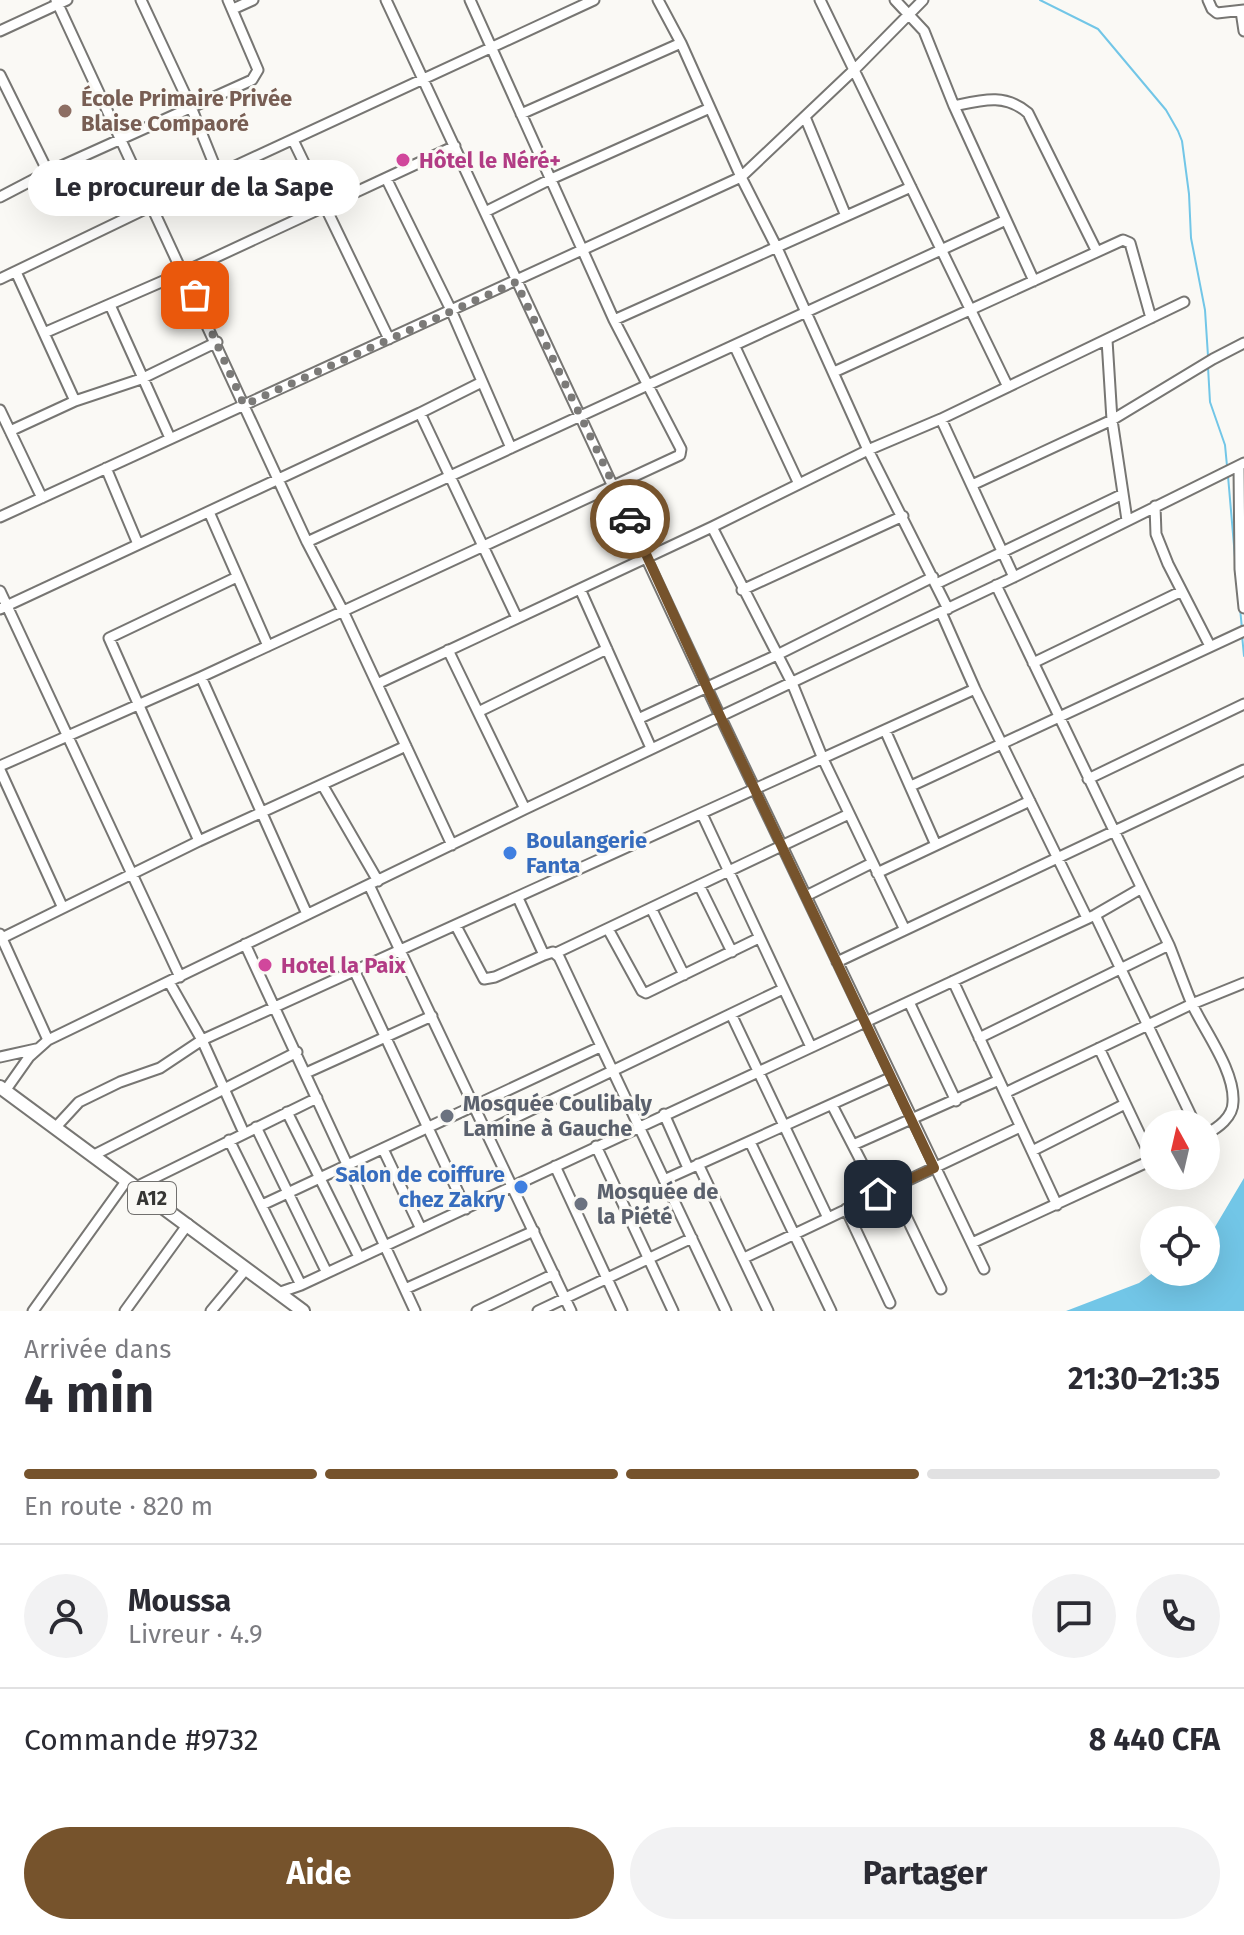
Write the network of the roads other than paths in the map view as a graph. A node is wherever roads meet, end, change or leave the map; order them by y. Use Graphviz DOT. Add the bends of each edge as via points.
graph roads {
  1 [pos="141,0"];
  2 [pos="253,0"];
  3 [pos="386,0"];
  4 [pos="470,0"];
  5 [pos="594,0"];
  6 [pos="658,0"];
  7 [pos="820,0"];
  8 [pos="895,0"];
  9 [pos="923,0"];
  10 [pos="1208,0"];
  11 [pos="61,1"];
  12 [pos="231,5"];
  13 [pos="1243,10"];
  14 [pos="907,16"];
  15 [pos="0,31"];
  16 [pos="1244,31"];
  17 [pos="681,43"];
  18 [pos="492,48"];
  19 [pos="856,68"];
  20 [pos="0,75"];
  21 [pos="424,79"];
  22 [pos="954,106"];
  23 [pos="191,107"];
  24 [pos="710,108"];
  25 [pos="521,114"];
  26 [pos="805,117"];
  27 [pos="122,139"];
  28 [pos="293,140"];
  29 [pos="455,146"];
  30 [pos="48,172"];
  31 [pos="218,174"];
  32 [pos="741,177"];
  33 [pos="386,178"];
  34 [pos="551,179"];
  35 [pos="911,187"];
  36 [pos="0,197"];
  37 [pos="153,206"];
  38 [pos="323,206"];
  39 [pos="485,212"];
  40 [pos="846,216"];
  41 [pos="1006,220"];
  42 [pos="777,248"];
  43 [pos="583,250"];
  44 [pos="942,250"];
  45 [pos="1097,252"];
  46 [pos="16,272"];
  47 [pos="184,272"];
  48 [pos="0,279"];
  49 [pos="1034,281"];
  50 [pos="516,282"];
  51 [pos="1184,302"];
  52 [pos="110,305"];
  53 [pos="451,310"];
  54 [pos="971,310"];
  55 [pos="807,314"];
  56 [pos="1151,318"];
  57 [pos="614,320"];
  58 [pos="44,333"];
  59 [pos="389,339"];
  60 [pos="1107,340"];
  61 [pos="217,342"];
  62 [pos="1244,343"];
  63 [pos="735,347"];
  64 [pos="834,372"];
  65 [pos="141,379"];
  66 [pos="482,382"];
  67 [pos="648,386"];
  68 [pos="1008,387"];
  69 [pos="75,401"];
  70 [pos="244,405"];
  71 [pos="0,410"];
  72 [pos="420,413"];
  73 [pos="579,418"];
  74 [pos="941,419"];
  75 [pos="1112,420"];
  76 [pos="10,431"];
  77 [pos="170,438"];
  78 [pos="511,448"];
  79 [pos="868,450"];
  80 [pos="1241,464"];
  81 [pos="106,468"];
  82 [pos="450,476"];
  83 [pos="278,479"];
  84 [pos="799,484"];
  85 [pos="614,485"];
  86 [pos="972,485"];
  87 [pos="1123,494"];
  88 [pos="42,498"];
  89 [pos="1155,506"];
  90 [pos="209,512"];
  91 [pos="903,516"];
  92 [pos="0,517"];
  93 [pos="1127,520"];
  94 [pos="712,527"];
  95 [pos="307,542"];
  96 [pos="138,544"];
  97 [pos="1243,544"];
  98 [pos="482,546"];
  99 [pos="1003,552"];
  100 [pos="647,558"];
  101 [pos="237,577"];
  102 [pos="1014,577"];
  103 [pos="934,581"];
  104 [pos="996,585"];
  105 [pos="580,589"];
  106 [pos="742,590"];
  107 [pos="0,591"];
  108 [pos="1180,592"];
  109 [pos="3,607"];
  110 [pos="1244,608"];
  111 [pos="944,610"];
  112 [pos="343,611"];
  113 [pos="517,618"];
  114 [pos="1244,631"];
  115 [pos="268,646"];
  116 [pos="1210,646"];
  117 [pos="607,649"];
  118 [pos="448,650"];
  119 [pos="777,655"];
  120 [pos="1033,663"];
  121 [pos="201,677"];
  122 [pos="792,683"];
  123 [pos="377,684"];
  124 [pos="707,688"];
  125 [pos="975,689"];
  126 [pos="140,704"];
  127 [pos="1244,704"];
  128 [pos="478,712"];
  129 [pos="720,716"];
  130 [pos="1059,718"];
  131 [pos="638,719"];
  132 [pos="885,730"];
  133 [pos="68,737"];
  134 [pos="1002,744"];
  135 [pos="406,746"];
  136 [pos="651,748"];
  137 [pos="823,759"];
  138 [pos="0,768"];
  139 [pos="1244,770"];
  140 [pos="1088,779"];
  141 [pos="323,786"];
  142 [pos="911,786"];
  143 [pos="755,790"];
  144 [pos="1030,801"];
  145 [pos="525,809"];
  146 [pos="262,813"];
  147 [pos="702,814"];
  148 [pos="849,814"];
  149 [pos="1113,833"];
  150 [pos="199,841"];
  151 [pos="452,845"];
  152 [pos="782,845"];
  153 [pos="936,845"];
  154 [pos="1058,858"];
  155 [pos="872,863"];
  156 [pos="729,872"];
  157 [pos="877,873"];
  158 [pos="132,874"];
  159 [pos="373,883"];
  160 [pos="699,885"];
  161 [pos="1140,889"];
  162 [pos="806,896"];
  163 [pos="518,898"];
  164 [pos="62,906"];
  165 [pos="651,908"];
  166 [pos="307,914"];
  167 [pos="1091,917"];
  168 [pos="456,926"];
  169 [pos="608,929"];
  170 [pos="905,930"];
  171 [pos="1,936"];
  172 [pos="759,938"];
  173 [pos="245,944"];
  174 [pos="1169,945"];
  175 [pos="401,951"];
  176 [pos="732,952"];
  177 [pos="556,953"];
  178 [pos="544,955"];
  179 [pos="837,962"];
  180 [pos="1123,969"];
  181 [pos="355,972"];
  182 [pos="684,975"];
  183 [pos="180,977"];
  184 [pos="953,981"];
  185 [pos="169,982"];
  186 [pos="1244,983"];
  187 [pos="783,989"];
  188 [pos="909,1002"];
  189 [pos="1192,1004"];
  190 [pos="276,1008"];
  191 [pos="731,1014"];
  192 [pos="432,1016"];
  193 [pos="866,1022"];
  194 [pos="1148,1026"];
  195 [pos="385,1037"];
  196 [pos="979,1038"];
  197 [pos="48,1040"];
  198 [pos="202,1040"];
  199 [pos="600,1047"];
  200 [pos="811,1047"];
  201 [pos="40,1048"];
  202 [pos="1099,1048"];
  203 [pos="297,1052"];
  204 [pos="0,1057"];
  205 [pos="612,1071"];
  206 [pos="758,1071"];
  207 [pos="306,1073"];
  208 [pos="892,1077"];
  209 [pos="999,1080"];
  210 [pos="223,1088"];
  211 [pos="2,1089"];
  212 [pos="1005,1093"];
  213 [pos="317,1098"];
  214 [pos="956,1101"];
  215 [pos="1125,1104"];
  216 [pos="832,1105"];
  217 [pos="475,1106"];
  218 [pos="1188,1110"];
  219 [pos="287,1112"];
  220 [pos="664,1114"];
  221 [pos="912,1121"];
  222 [pos="1220,1125"];
  223 [pos="638,1126"];
  224 [pos="785,1126"];
  225 [pos="256,1127"];
  226 [pos="1020,1127"];
  227 [pos="55,1128"];
  228 [pos="428,1128"];
  229 [pos="487,1131"];
  230 [pos="244,1133"];
  231 [pos="1140,1133"];
  232 [pos="229,1140"];
  233 [pos="750,1142"];
  234 [pos="853,1145"];
  235 [pos="596,1146"];
  236 [pos="383,1149"];
  237 [pos="1032,1151"];
  238 [pos="94,1155"];
  239 [pos="348,1165"];
  240 [pos="1140,1165"];
  241 [pos="555,1166"];
  242 [pos="693,1166"];
  243 [pos="934,1168"];
  244 [pos="322,1177"];
  245 [pos="664,1180"];
  246 [pos="132,1184"];
  247 [pos="513,1187"];
  248 [pos="892,1187"];
  249 [pos="289,1193"];
  250 [pos="878,1194"];
  251 [pos="262,1205"];
  252 [pos="1057,1205"];
  253 [pos="466,1209"];
  254 [pos="846,1209"];
  255 [pos="828,1218"];
  256 [pos="188,1224"];
  257 [pos="421,1229"];
  258 [pos="534,1231"];
  259 [pos="794,1234"];
  260 [pos="692,1238"];
  261 [pos="972,1243"];
  262 [pos="385,1245"];
  263 [pos="359,1257"];
  264 [pos="649,1258"];
  265 [pos="744,1258"];
  266 [pos="246,1269"];
  267 [pos="984,1269"];
  268 [pos="327,1273"];
  269 [pos="554,1274"];
  270 [pos="607,1278"];
  271 [pos="301,1285"];
  272 [pos="405,1289"];
  273 [pos="941,1289"];
  274 [pos="278,1293"];
  275 [pos="565,1298"];
  276 [pos="890,1303"];
  277 [pos="33,1311"];
  278 [pos="125,1311"];
  279 [pos="211,1311"];
  280 [pos="303,1311"];
  281 [pos="415,1311"];
  282 [pos="477,1311"];
  283 [pos="538,1311"];
  284 [pos="571,1311"];
  285 [pos="622,1311"];
  286 [pos="673,1311"];
  287 [pos="726,1311"];
  288 [pos="768,1311"];
  289 [pos="831,1311"];
  1 -- 23 [label="street"];
  2 -- 12 [label="street"];
  3 -- 21 [label="street"];
  4 -- 18 [label="street"];
  5 -- 18 [label="street"];
  6 -- 17 [label="street"];
  7 -- 19 [label="street"];
  8 -- 14 [label="street"];
  9 -- 14 [label="street"];
  10 -- 13 [label="street" via="1217,13"];
  11 -- 15 [label="street"];
  11 -- 27 [label="street"];
  12 -- 23 [label="street" via="258,70 252,80"];
  13 -- 16 [label="street"];
  14 -- 19 [label="street"];
  14 -- 22 [label="street" via="924,31"];
  17 -- 24 [label="street"];
  17 -- 25 [label="street"];
  18 -- 21 [label="street"];
  18 -- 25 [label="street"];
  19 -- 26 [label="street"];
  19 -- 35 [label="street"];
  20 -- 30 [label="street"];
  21 -- 28 [label="street"];
  21 -- 29 [label="street"];
  22 -- 41 [label="street"];
  22 -- 45 [label="street" via="1007,100 1028,113"];
  23 -- 27 [label="street"];
  23 -- 31 [label="street"];
  24 -- 32 [label="street"];
  24 -- 34 [label="street"];
  25 -- 34 [label="street"];
  26 -- 32 [label="street"];
  26 -- 40 [label="street"];
  27 -- 30 [label="street"];
  27 -- 37 [label="street"];
  28 -- 31 [label="street"];
  28 -- 38 [label="street"];
  29 -- 33 [label="street"];
  29 -- 39 [label="street"];
  30 -- 36 [label="street"];
  31 -- 37 [label="street"];
  32 -- 42 [label="street"];
  32 -- 43 [label="street"];
  33 -- 38 [label="street"];
  33 -- 53 [label="street"];
  34 -- 39 [label="street"];
  34 -- 43 [label="street"];
  35 -- 40 [label="street"];
  35 -- 44 [label="street"];
  37 -- 46 [label="street"];
  37 -- 47 [label="street"];
  38 -- 47 [label="street"];
  38 -- 59 [label="street"];
  39 -- 50 [label="street"];
  40 -- 42 [label="street"];
  41 -- 44 [label="street"];
  41 -- 49 [label="street"];
  42 -- 55 [label="street"];
  42 -- 57 [label="street"];
  43 -- 50 [label="street"];
  43 -- 57 [label="street"];
  44 -- 54 [label="street"];
  44 -- 55 [label="street"];
  45 -- 49 [label="street"];
  45 -- 56 [label="street" via="1123,240 1130,243"];
  46 -- 48 [label="street"];
  46 -- 58 [label="street"];
  47 -- 52 [label="street"];
  47 -- 61 [label="street"];
  49 -- 54 [label="street"];
  50 -- 53 [label="street"];
  50 -- 73 [label="street"];
  51 -- 56 [label="street"];
  52 -- 58 [label="street"];
  52 -- 65 [label="street"];
  53 -- 59 [label="street"];
  53 -- 66 [label="street"];
  54 -- 64 [label="street"];
  54 -- 68 [label="street"];
  55 -- 63 [label="street"];
  55 -- 64 [label="street"];
  56 -- 60 [label="street"];
  57 -- 67 [label="street"];
  58 -- 69 [label="street"];
  59 -- 70 [label="street"];
  60 -- 68 [label="street"];
  60 -- 75 [label="street"];
  61 -- 65 [label="street"];
  61 -- 70 [label="street"];
  62 -- 75 [label="street"];
  63 -- 67 [label="street"];
  63 -- 84 [label="street"];
  64 -- 79 [label="street"];
  65 -- 69 [label="street"];
  65 -- 77 [label="street"];
  66 -- 72 [label="street"];
  66 -- 78 [label="street"];
  67 -- 73 [label="street"];
  67 -- 85 [label="street" via="680,455"];
  68 -- 74 [label="street"];
  69 -- 76 [label="street"];
  70 -- 77 [label="street"];
  70 -- 83 [label="street"];
  71 -- 76 [label="street"];
  72 -- 82 [label="street"];
  72 -- 83 [label="street"];
  73 -- 78 [label="street"];
  73 -- 85 [label="street"];
  74 -- 79 [label="street"];
  74 -- 86 [label="street"];
  75 -- 86 [label="street"];
  75 -- 87 [label="street"];
  76 -- 88 [label="street"];
  77 -- 81 [label="street"];
  78 -- 82 [label="street"];
  79 -- 84 [label="street"];
  79 -- 91 [label="street"];
  80 -- 89 [label="street"];
  80 -- 97 [label="street"];
  81 -- 88 [label="street"];
  81 -- 96 [label="street"];
  82 -- 95 [label="street"];
  82 -- 98 [label="street"];
  83 -- 90 [label="street"];
  83 -- 95 [label="street"];
  84 -- 94 [label="street"];
  85 -- 98 [label="street"];
  85 -- 100 [label="street"];
  86 -- 99 [label="street"];
  87 -- 93 [label="street"];
  87 -- 99 [label="street"];
  88 -- 92 [label="street"];
  89 -- 93 [label="street"];
  89 -- 108 [label="street" via="1156,534"];
  90 -- 96 [label="street"];
  90 -- 101 [label="street"];
  91 -- 103 [label="street"];
  91 -- 106 [label="street"];
  93 -- 102 [label="street"];
  94 -- 100 [label="street"];
  94 -- 106 [label="street"];
  95 -- 112 [label="street"];
  96 -- 109 [label="street"];
  97 -- 110 [label="street"];
  98 -- 112 [label="street"];
  98 -- 113 [label="street"];
  99 -- 102 [label="street"];
  99 -- 103 [label="street"];
  100 -- 105 [label="street"];
  100 -- 124 [label="street"];
  101 -- 115 [label="street"];
  101 -- 126 [label="street" via="109,638"];
  102 -- 104 [label="street"];
  103 -- 111 [label="street"];
  103 -- 119 [label="street"];
  104 -- 111 [label="street"];
  104 -- 120 [label="street"];
  105 -- 113 [label="street"];
  105 -- 117 [label="street"];
  106 -- 119 [label="street"];
  107 -- 109 [label="street"];
  108 -- 116 [label="street"];
  108 -- 120 [label="street"];
  109 -- 133 [label="street"];
  111 -- 122 [label="street"];
  111 -- 125 [label="street"];
  112 -- 115 [label="street"];
  112 -- 123 [label="street"];
  113 -- 118 [label="street"];
  114 -- 116 [label="street"];
  115 -- 121 [label="street"];
  116 -- 130 [label="street"];
  117 -- 128 [label="street"];
  117 -- 131 [label="street"];
  118 -- 123 [label="street"];
  118 -- 128 [label="street"];
  119 -- 122 [label="street"];
  119 -- 124 [label="street"];
  120 -- 130 [label="street"];
  121 -- 126 [label="street"];
  121 -- 146 [label="street"];
  122 -- 129 [label="street"];
  122 -- 137 [label="street"];
  123 -- 135 [label="street"];
  124 -- 129 [label="street"];
  124 -- 131 [label="street"];
  125 -- 132 [label="street"];
  125 -- 134 [label="street"];
  126 -- 133 [label="street"];
  126 -- 150 [label="street"];
  127 -- 140 [label="street"];
  128 -- 145 [label="street"];
  129 -- 136 [label="street"];
  129 -- 143 [label="street"];
  130 -- 134 [label="street"];
  130 -- 140 [label="street"];
  131 -- 136 [label="street"];
  132 -- 137 [label="street"];
  132 -- 142 [label="street"];
  133 -- 138 [label="street"];
  133 -- 158 [label="street"];
  134 -- 142 [label="street"];
  134 -- 144 [label="street"];
  135 -- 141 [label="street"];
  135 -- 151 [label="street"];
  136 -- 145 [label="street"];
  137 -- 143 [label="street"];
  137 -- 148 [label="street"];
  138 -- 164 [label="street"];
  139 -- 149 [label="street"];
  140 -- 149 [label="street"];
  141 -- 146 [label="street"];
  141 -- 159 [label="street"];
  142 -- 153 [label="street"];
  143 -- 147 [label="street"];
  143 -- 152 [label="street"];
  144 -- 153 [label="street"];
  144 -- 154 [label="street"];
  145 -- 151 [label="street"];
  146 -- 150 [label="street"];
  146 -- 166 [label="street"];
  147 -- 156 [label="street"];
  147 -- 163 [label="street"];
  148 -- 152 [label="street"];
  148 -- 155 [label="street"];
  149 -- 154 [label="street"];
  149 -- 161 [label="street"];
  150 -- 158 [label="street"];
  151 -- 159 [label="street"];
  152 -- 156 [label="street"];
  152 -- 162 [label="street"];
  153 -- 157 [label="street"];
  154 -- 167 [label="street"];
  154 -- 170 [label="street"];
  155 -- 157 [label="street"];
  155 -- 162 [label="street"];
  156 -- 160 [label="street"];
  156 -- 172 [label="street"];
  157 -- 170 [label="street"];
  158 -- 164 [label="street"];
  158 -- 183 [label="street"];
  159 -- 166 [label="street"];
  159 -- 175 [label="street"];
  160 -- 165 [label="street"];
  160 -- 176 [label="street"];
  161 -- 167 [label="street"];
  161 -- 174 [label="street"];
  162 -- 179 [label="street"];
  163 -- 168 [label="street"];
  163 -- 178 [label="street"];
  164 -- 171 [label="street"];
  165 -- 169 [label="street"];
  165 -- 182 [label="street"];
  166 -- 173 [label="street"];
  167 -- 180 [label="street"];
  167 -- 184 [label="street"];
  168 -- 175 [label="street"];
  168 -- 178 [label="street" via="484,979"];
  169 -- 177 [label="street"];
  169 -- 182 [label="street" via="642,991"];
  170 -- 179 [label="street"];
  171 -- 197 [label="street"];
  172 -- 176 [label="street"];
  172 -- 187 [label="street"];
  173 -- 183 [label="street"];
  173 -- 190 [label="street"];
  174 -- 180 [label="street"];
  174 -- 189 [label="street"];
  175 -- 181 [label="street"];
  175 -- 192 [label="street"];
  176 -- 182 [label="street"];
  177 -- 178 [label="street"];
  177 -- 199 [label="street"];
  179 -- 193 [label="street"];
  180 -- 194 [label="street"];
  180 -- 196 [label="street"];
  181 -- 190 [label="street"];
  181 -- 195 [label="street"];
  183 -- 185 [label="street"];
  184 -- 188 [label="street"];
  184 -- 196 [label="street"];
  185 -- 197 [label="street"];
  185 -- 198 [label="street"];
  186 -- 189 [label="street"];
  187 -- 191 [label="street"];
  187 -- 200 [label="street"];
  188 -- 193 [label="street"];
  188 -- 214 [label="street"];
  189 -- 194 [label="street"];
  189 -- 222 [label="street" via="1224,1065 1234,1103"];
  190 -- 198 [label="street"];
  190 -- 203 [label="street"];
  191 -- 205 [label="street"];
  191 -- 206 [label="street"];
  192 -- 195 [label="street"];
  192 -- 217 [label="street"];
  193 -- 200 [label="street"];
  193 -- 208 [label="street"];
  194 -- 202 [label="street"];
  194 -- 218 [label="street"];
  195 -- 207 [label="street"];
  195 -- 228 [label="street"];
  196 -- 209 [label="street"];
  197 -- 201 [label="street"];
  198 -- 210 [label="street"];
  198 -- 227 [label="street" via="160,1068 79,1102"];
  199 -- 205 [label="street"];
  199 -- 217 [label="street"];
  200 -- 206 [label="street"];
  201 -- 204 [label="street"];
  201 -- 211 [label="street"];
  202 -- 212 [label="street"];
  202 -- 215 [label="street"];
  203 -- 207 [label="street"];
  203 -- 210 [label="street"];
  205 -- 223 [label="street"];
  205 -- 229 [label="street"];
  206 -- 220 [label="street"];
  206 -- 224 [label="street"];
  207 -- 213 [label="street"];
  208 -- 216 [label="street"];
  208 -- 221 [label="street"];
  209 -- 212 [label="street"];
  209 -- 214 [label="street"];
  210 -- 230 [label="street"];
  210 -- 238 [label="street"];
  211 -- 227 [label="main road, A12"];
  212 -- 226 [label="street"];
  213 -- 219 [label="street"];
  213 -- 239 [label="street"];
  214 -- 221 [label="street"];
  215 -- 231 [label="street"];
  215 -- 237 [label="street"];
  216 -- 224 [label="street"];
  216 -- 234 [label="street"];
  217 -- 228 [label="street"];
  217 -- 229 [label="street"];
  219 -- 225 [label="street"];
  219 -- 244 [label="street"];
  220 -- 223 [label="street"];
  220 -- 242 [label="street"];
  221 -- 234 [label="street"];
  221 -- 243 [label="street"];
  223 -- 235 [label="street"];
  223 -- 245 [label="street"];
  224 -- 233 [label="street"];
  224 -- 255 [label="street"];
  225 -- 230 [label="street"];
  225 -- 249 [label="street"];
  226 -- 237 [label="street"];
  226 -- 243 [label="street"];
  227 -- 238 [label="main road, A12"];
  228 -- 236 [label="street"];
  228 -- 253 [label="street"];
  229 -- 247 [label="street"];
  230 -- 232 [label="street"];
  232 -- 246 [label="street"];
  232 -- 251 [label="street"];
  233 -- 242 [label="street"];
  233 -- 259 [label="street"];
  234 -- 250 [label="street"];
  235 -- 241 [label="street"];
  235 -- 264 [label="street"];
  236 -- 239 [label="street"];
  236 -- 257 [label="street"];
  237 -- 252 [label="street"];
  238 -- 246 [label="main road, A12"];
  239 -- 244 [label="street"];
  239 -- 262 [label="street"];
  240 -- 252 [label="street"];
  241 -- 247 [label="street"];
  241 -- 270 [label="street"];
  242 -- 245 [label="street"];
  242 -- 265 [label="street"];
  243 -- 248 [label="street"];
  243 -- 261 [label="street"];
  244 -- 249 [label="street"];
  244 -- 263 [label="street"];
  245 -- 260 [label="street"];
  246 -- 256 [label="main road, A12"];
  246 -- 277 [label="street"];
  247 -- 253 [label="street"];
  247 -- 258 [label="street"];
  248 -- 250 [label="street"];
  248 -- 273 [label="street"];
  249 -- 251 [label="street"];
  249 -- 268 [label="street"];
  250 -- 254 [label="street"];
  251 -- 271 [label="street"];
  252 -- 261 [label="street"];
  253 -- 257 [label="street"];
  254 -- 255 [label="street"];
  254 -- 276 [label="street"];
  255 -- 259 [label="street"];
  256 -- 266 [label="main road, A12"];
  256 -- 278 [label="street"];
  257 -- 262 [label="street"];
  258 -- 269 [label="street"];
  258 -- 272 [label="street"];
  259 -- 265 [label="street"];
  259 -- 289 [label="street"];
  260 -- 264 [label="street"];
  260 -- 287 [label="street"];
  261 -- 267 [label="street"];
  262 -- 263 [label="street"];
  262 -- 272 [label="street"];
  263 -- 268 [label="street"];
  264 -- 270 [label="street"];
  264 -- 286 [label="street"];
  265 -- 288 [label="street"];
  266 -- 274 [label="main road, A12"];
  266 -- 279 [label="street"];
  268 -- 271 [label="street"];
  269 -- 275 [label="street"];
  269 -- 282 [label="street"];
  270 -- 275 [label="street"];
  270 -- 285 [label="street"];
  271 -- 274 [label="street"];
  272 -- 281 [label="street"];
  274 -- 280 [label="main road, A12"];
  275 -- 283 [label="street"];
  275 -- 284 [label="street"];
}
